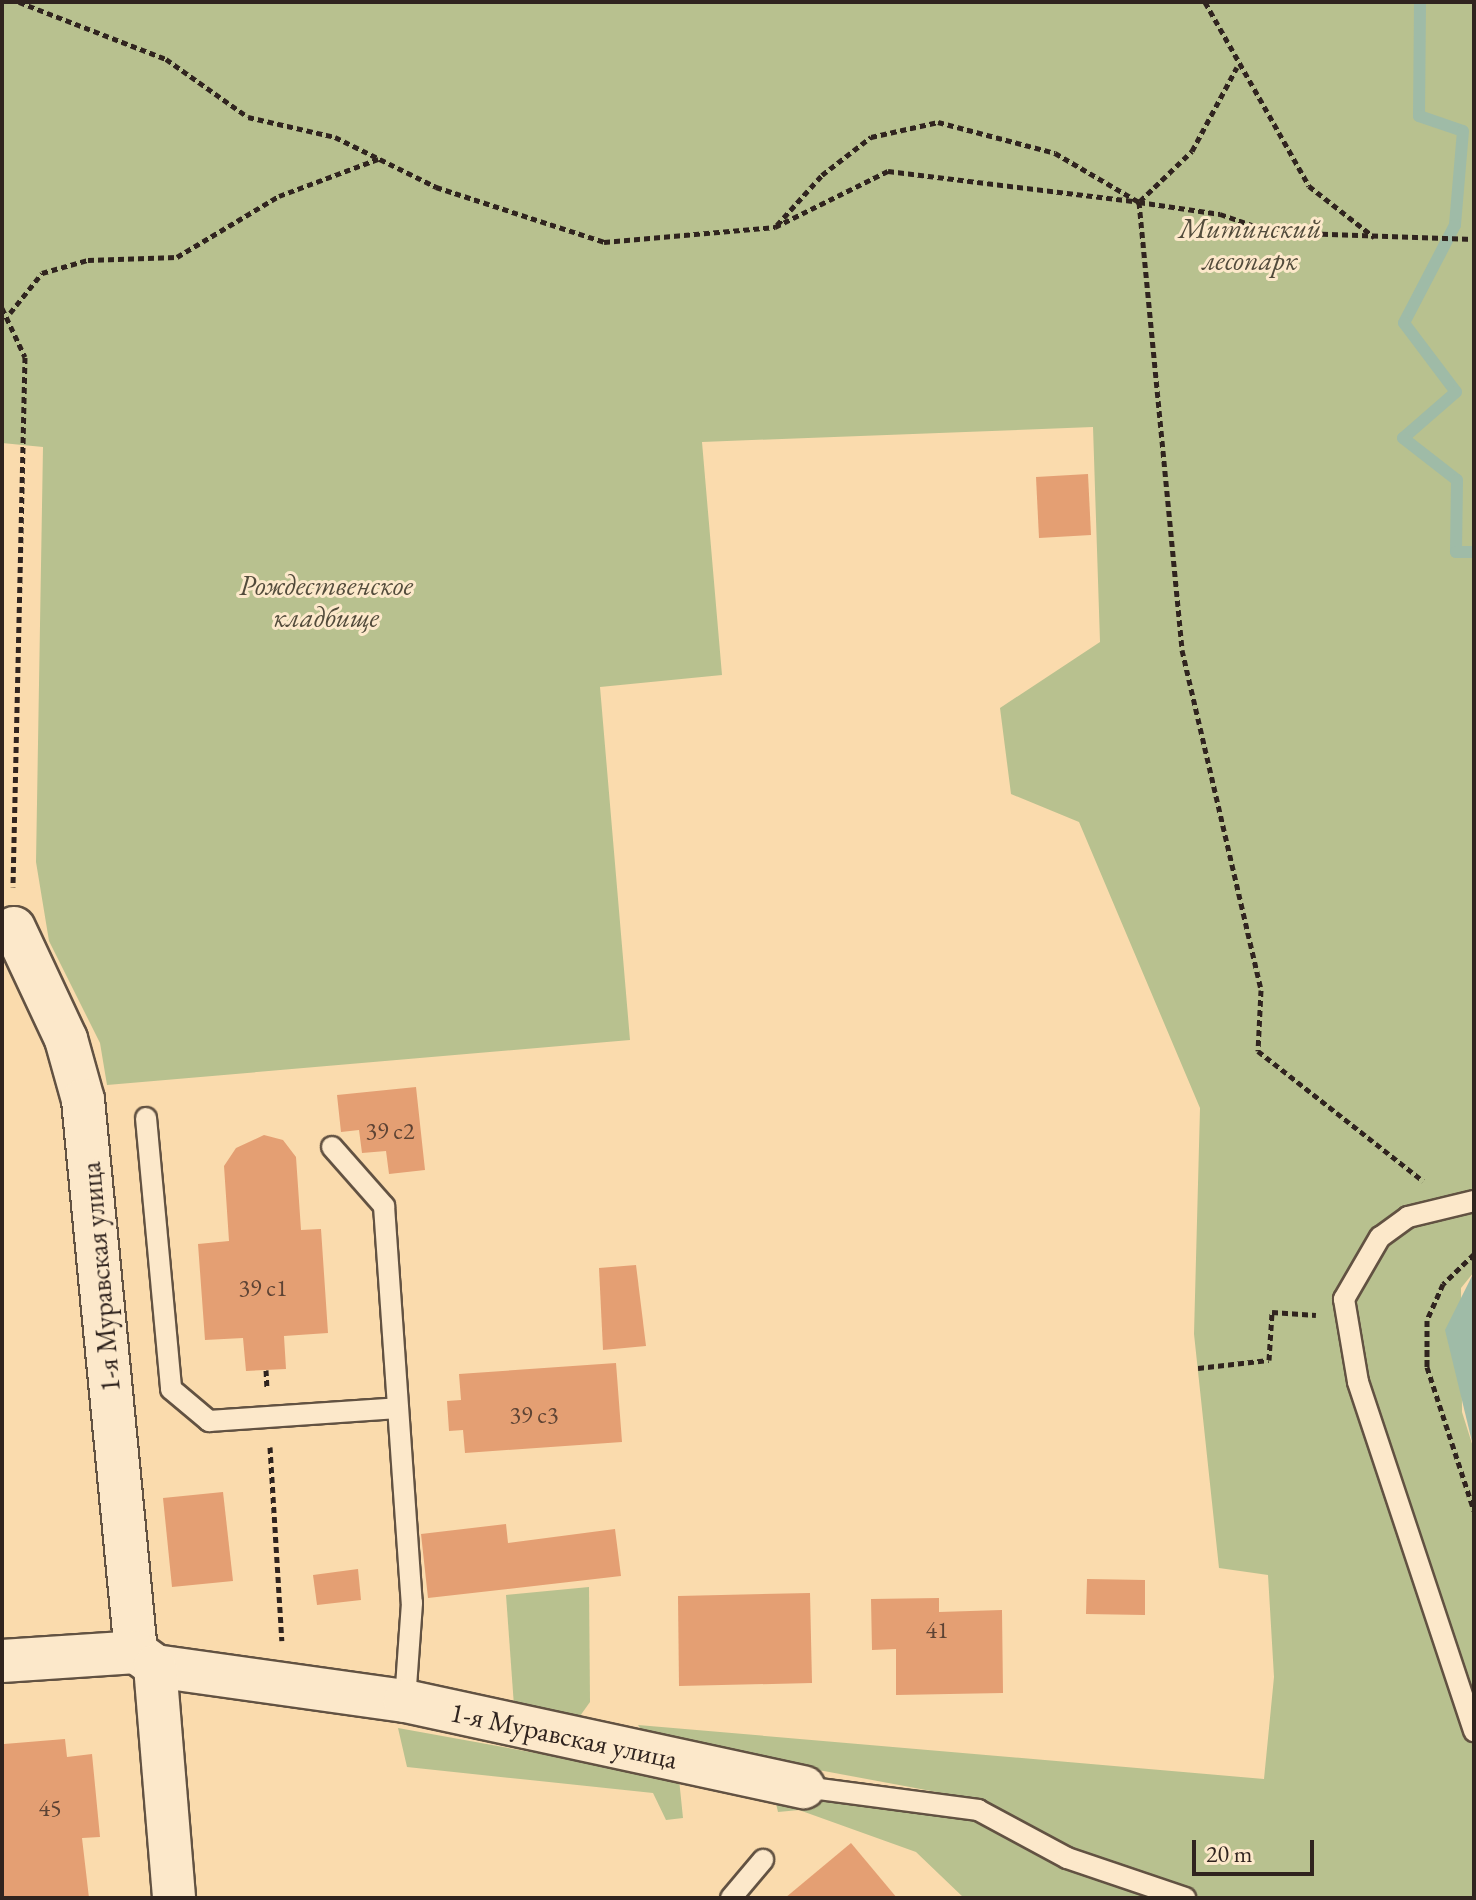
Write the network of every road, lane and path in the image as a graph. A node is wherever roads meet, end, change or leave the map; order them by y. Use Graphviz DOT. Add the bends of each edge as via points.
graph roads {
  1 [pos="19,2"];
  2 [pos="1205,2"];
  3 [pos="1237,67"];
  4 [pos="379,159"];
  5 [pos="1139,202"];
  6 [pos="775,227"];
  7 [pos="1377,239"];
  8 [pos="1472,239"];
  9 [pos="2,308"];
  10 [pos="10,313"];
  11 [pos="8,927"];
  12 [pos="146,1118"];
  13 [pos="332,1147"];
  14 [pos="1465,1203"];
  15 [pos="1474,1254"];
  16 [pos="1345,1316"];
  17 [pos="1198,1368"];
  18 [pos="266,1370"];
  19 [pos="398,1408"];
  20 [pos="269,1417"];
  21 [pos="1474,1511"];
  22 [pos="146,1659"];
  23 [pos="2,1661"];
  24 [pos="284,1682"];
  25 [pos="405,1701"];
  26 [pos="1474,1731"];
  27 [pos="804,1787"];
  28 [pos="763,1860"];
  29 [pos="174,1898"];
  30 [pos="731,1898"];
  31 [pos="1185,1898"];
  1 -- 4 [label="path" via="166,59 248,117 335,137"];
  2 -- 3 [label="path"];
  3 -- 5 [label="path" via="1192,151"];
  3 -- 7 [label="path" via="1309,186"];
  4 -- 6 [label="path" via="436,187 604,242"];
  4 -- 10 [label="path" via="279,196 177,257 88,260 42,273"];
  5 -- 6 [label="path" via="888,171"];
  5 -- 6 [label="path" via="1055,153 938,122 871,137 822,175"];
  5 -- 7 [label="path" via="1220,214 1272,232"];
  5 -- 14 [label="path" via="1182,650 1261,990 1258,1051"];
  7 -- 8 [label="path"];
  9 -- 10 [label="path"];
  10 -- 11 [label="path" via="25,357"];
  11 -- 22 [label="street, 1-я Муравская улица" via="66,1039 83,1100"];
  12 -- 20 [label="lane" via="171,1389 209,1421"];
  13 -- 19 [label="lane" via="384,1206"];
  14 -- 16 [label="lane" via="1408,1217 1380,1237 1358,1263"];
  15 -- 21 [label="path" via="1443,1284 1427,1320 1427,1367"];
  16 -- 17 [label="path" via="1272,1312 1269,1360"];
  16 -- 26 [label="lane" via="1358,1382"];
  18 -- 20 [label="path"];
  19 -- 20 [label="lane"];
  19 -- 25 [label="lane" via="412,1603"];
  20 -- 24 [label="path"];
  22 -- 23 [label="street, 1-я Муравская улица"];
  22 -- 24 [label="street, 1-я Муравская улица"];
  22 -- 29 [label="street"];
  24 -- 25 [label="street, 1-я Муравская улица"];
  25 -- 27 [label="street, 1-я Муравская улица"];
  27 -- 31 [label="lane" via="978,1810 1067,1858"];
  28 -- 30 [label="lane"];
}
